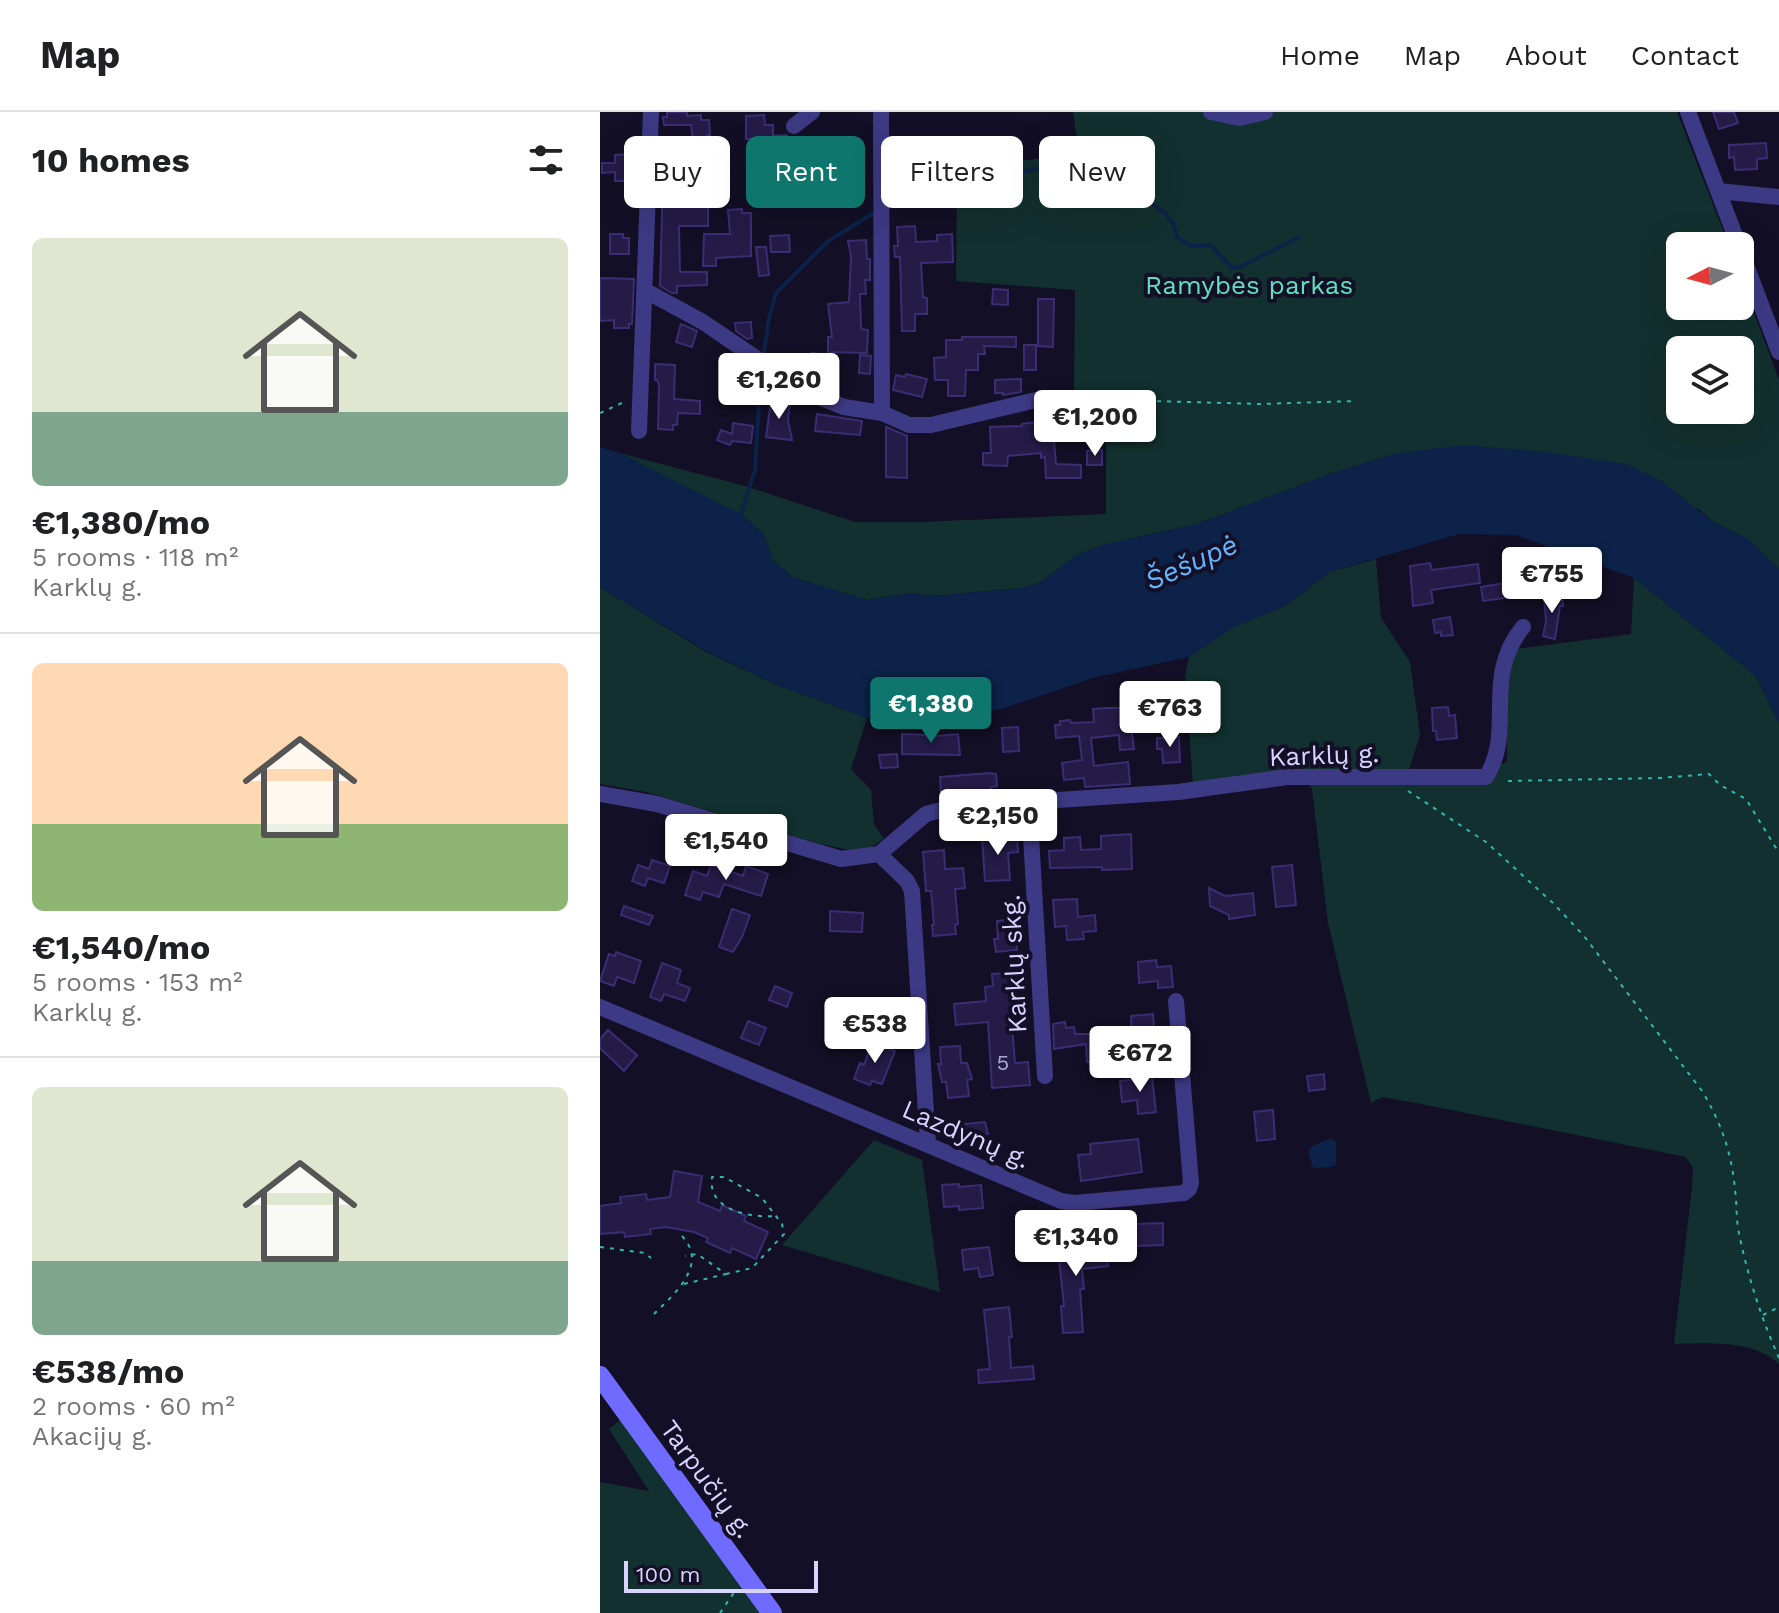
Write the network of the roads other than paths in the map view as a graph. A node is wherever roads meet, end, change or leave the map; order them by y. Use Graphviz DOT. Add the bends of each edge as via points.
graph roads {
  1 [pos="651,112"];
  2 [pos="812,112"];
  3 [pos="881,112"];
  4 [pos="1211,112"];
  5 [pos="1265,112"];
  6 [pos="1688,112"];
  7 [pos="794,126"];
  8 [pos="1718,191"];
  9 [pos="1779,197"];
  10 [pos="1734,232"];
  11 [pos="1754,285"];
  12 [pos="646,291"];
  13 [pos="1779,352"];
  14 [pos="1063,399"];
  15 [pos="882,413"];
  16 [pos="639,431"];
  17 [pos="1523,627"];
  18 [pos="600,794"];
  19 [pos="1029,802"];
  20 [pos="879,854"];
  21 [pos="1176,1001"];
  22 [pos="600,1007"];
  23 [pos="1045,1076"];
  24 [pos="928,1144"];
  25 [pos="600,1376"];
  26 [pos="772,1613"];
  1 -- 12 [label="street"];
  2 -- 7 [label="street"];
  3 -- 15 [label="street"];
  4 -- 5 [label="street" via="1239,118"];
  6 -- 8 [label="street"];
  8 -- 9 [label="street"];
  8 -- 10 [label="street"];
  11 -- 13 [label="street"];
  12 -- 15 [label="street" via="703,322 806,392 844,407"];
  12 -- 16 [label="street"];
  14 -- 15 [label="street" via="1040,399 931,425 909,425"];
  17 -- 19 [label="street, Karklų g." via="1505,653 1498,749 1486,777 1287,777 1178,792"];
  18 -- 20 [label="street" via="657,804 841,859"];
  19 -- 20 [label="street, Karklų g." via="926,814"];
  19 -- 23 [label="street, Karklų skg."];
  20 -- 24 [label="street" via="912,891"];
  21 -- 24 [label="street, Lazdynų g." via="1191,1183 1184,1193 1061,1201"];
  22 -- 24 [label="street, Lazdynų g."];
  25 -- 26 [label="main road, Tarpučių g."];
}
